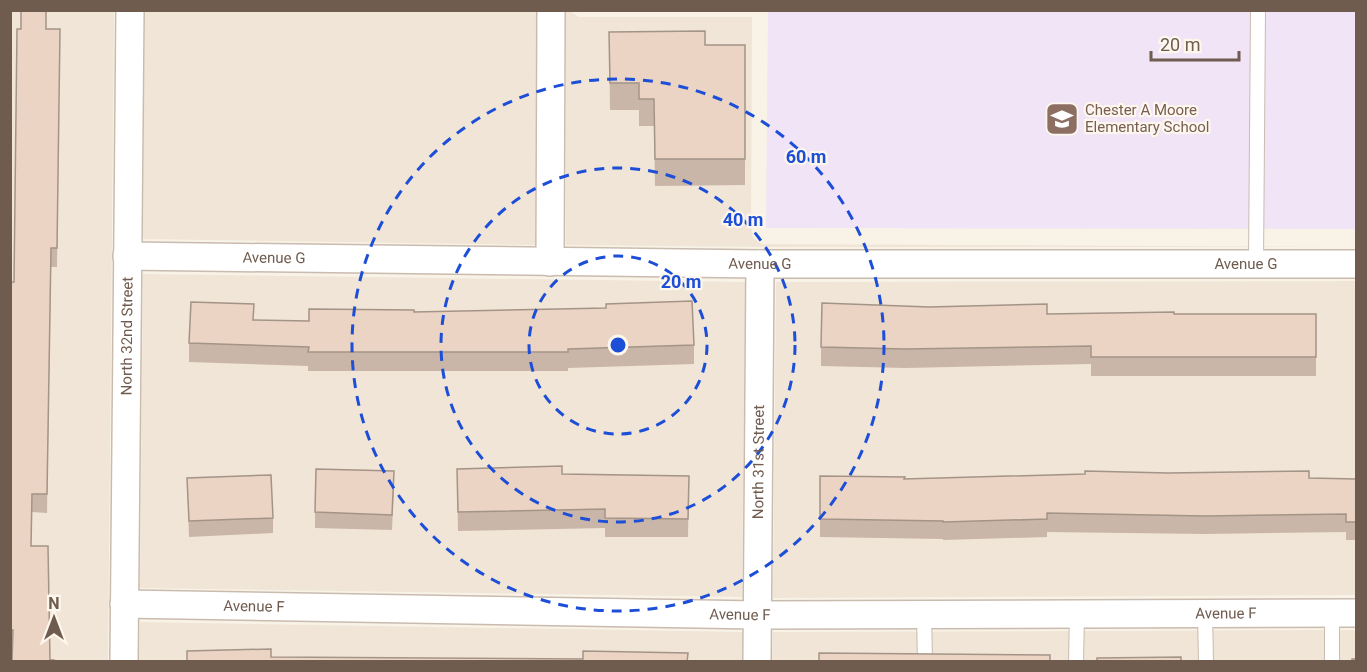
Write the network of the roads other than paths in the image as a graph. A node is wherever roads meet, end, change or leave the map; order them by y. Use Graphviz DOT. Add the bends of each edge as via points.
graph roads {
  1 [pos="130,10"];
  2 [pos="551,10"];
  3 [pos="1258,10"];
  4 [pos="128,256"];
  5 [pos="550,262"];
  6 [pos="760,264"];
  7 [pos="1256,264"];
  8 [pos="1356,264"];
  9 [pos="124,604"];
  10 [pos="1205,613"];
  11 [pos="1344,613"];
  12 [pos="924,614"];
  13 [pos="1077,614"];
  14 [pos="757,615"];
  15 [pos="123,662"];
  16 [pos="757,662"];
  17 [pos="925,662"];
  18 [pos="1076,662"];
  19 [pos="1206,662"];
  20 [pos="1332,662"];
  1 -- 4 [label="street, North 32nd Street"];
  2 -- 5 [label="street"];
  3 -- 7 [label="lane"];
  4 -- 5 [label="street, Avenue G"];
  4 -- 9 [label="street, North 32nd Street"];
  5 -- 6 [label="street, Avenue G"];
  6 -- 7 [label="street, Avenue G"];
  6 -- 14 [label="street, North 31st Street"];
  7 -- 8 [label="street, Avenue G"];
  9 -- 14 [label="street, Avenue F"];
  9 -- 15 [label="street, North 32nd Street"];
  10 -- 11 [label="street, Avenue F"];
  10 -- 13 [label="street, Avenue F"];
  10 -- 19 [label="lane"];
  11 -- 20 [label="lane"];
  12 -- 13 [label="street, Avenue F"];
  12 -- 14 [label="street, Avenue F"];
  12 -- 17 [label="lane"];
  13 -- 18 [label="lane"];
  14 -- 16 [label="street, North 31st Street"];
}
